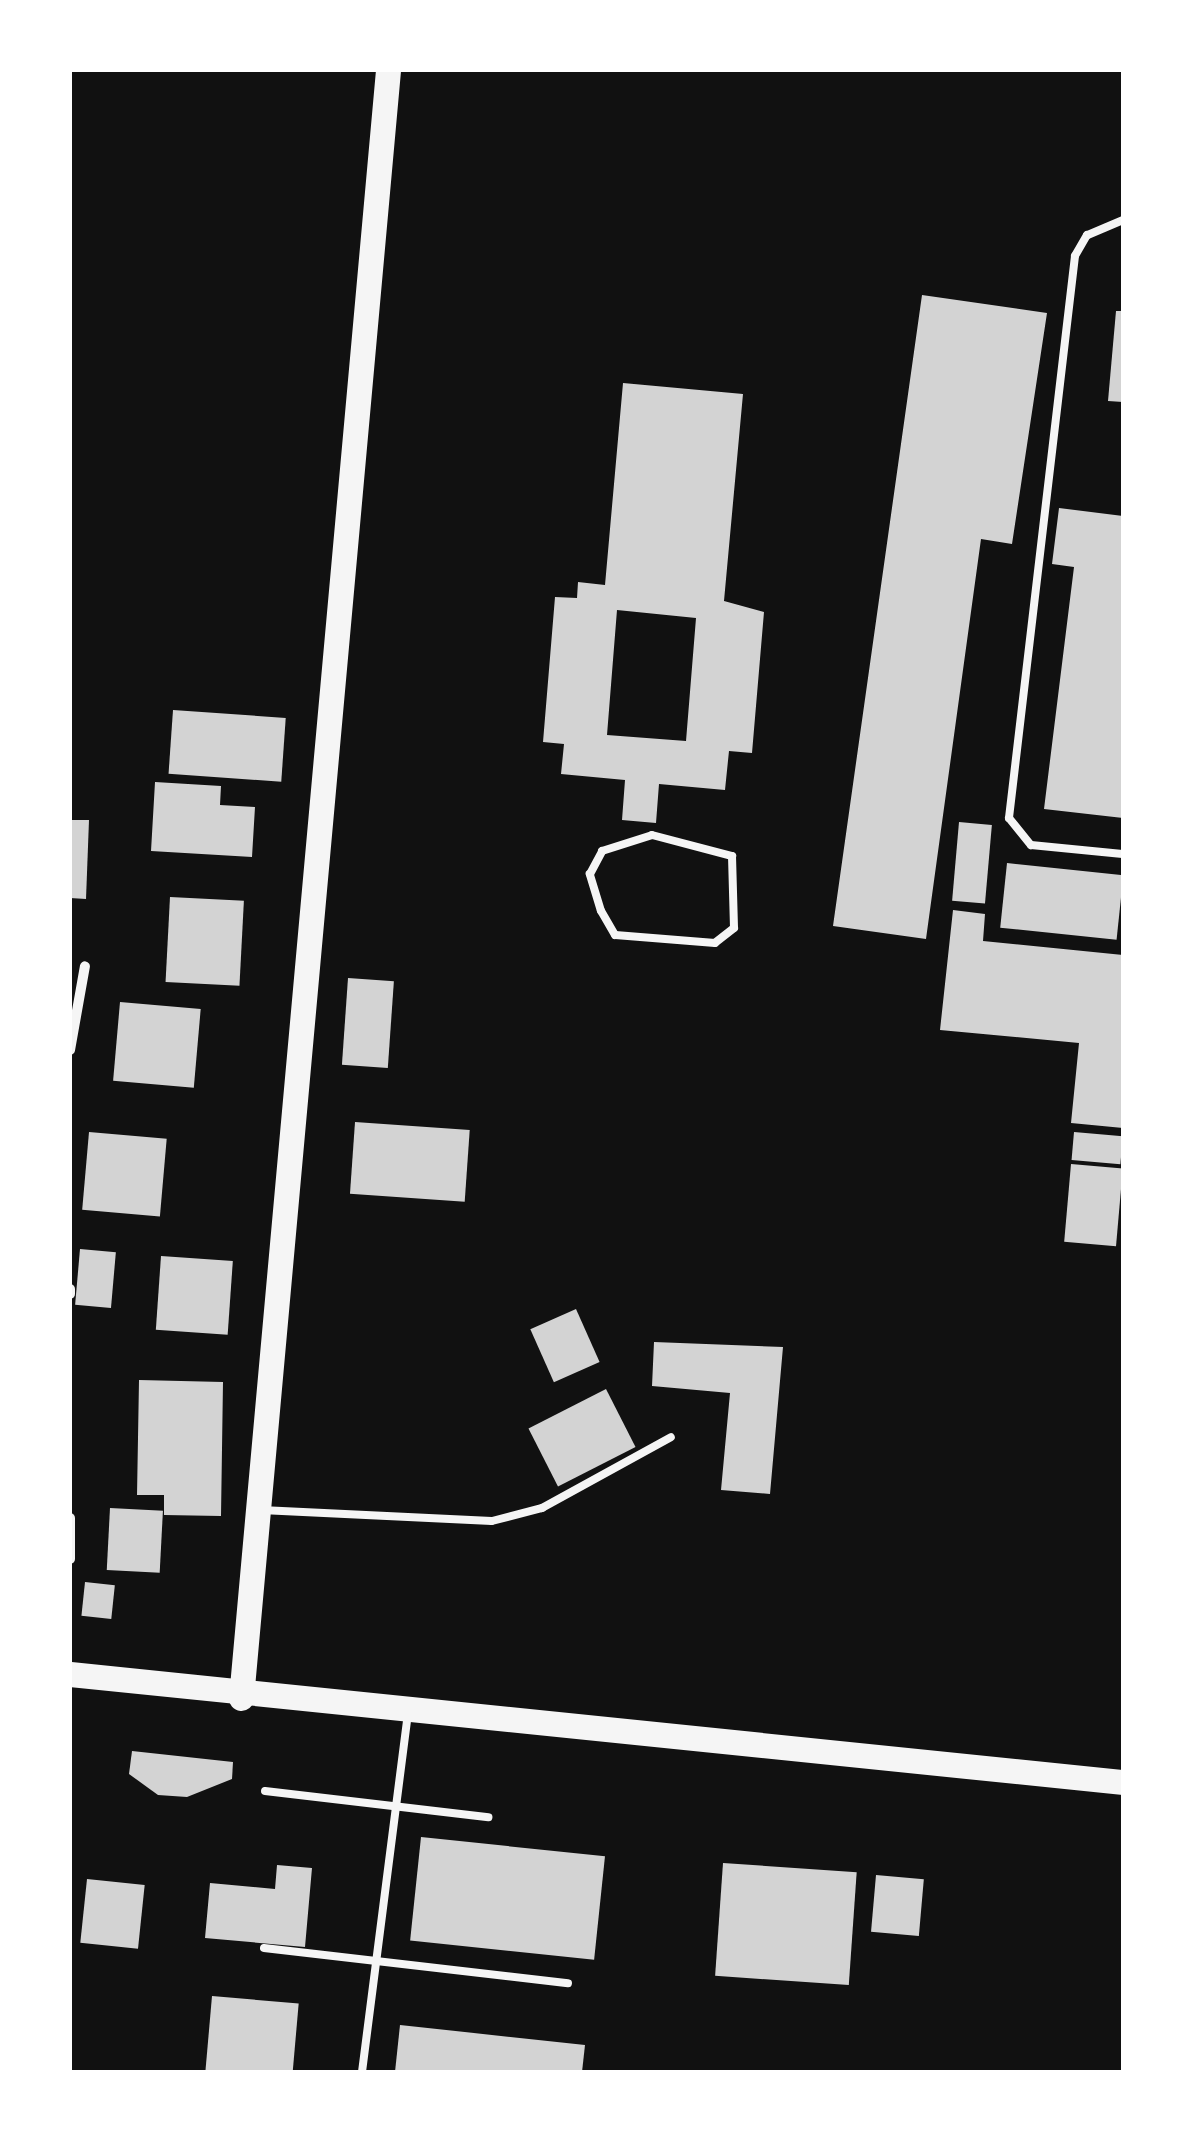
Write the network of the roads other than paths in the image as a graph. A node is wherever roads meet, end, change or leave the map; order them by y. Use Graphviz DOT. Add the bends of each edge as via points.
graph roads {
  1 [pos="388,70"];
  2 [pos="1123,220"];
  3 [pos="1123,854"];
  4 [pos="740,879"];
  5 [pos="85,966"];
  6 [pos="70,1050"];
  7 [pos="671,1437"];
  8 [pos="256,1510"];
  9 [pos="70,1518"];
  10 [pos="70,1559"];
  11 [pos="70,1674"];
  12 [pos="240,1698"];
  13 [pos="408,1715"];
  14 [pos="1123,1782"];
  15 [pos="265,1790"];
  16 [pos="401,1807"];
  17 [pos="488,1817"];
  18 [pos="264,1948"];
  19 [pos="375,1961"];
  20 [pos="568,1982"];
  21 [pos="362,2072"];
  1 -- 8 [label="main road"];
  2 -- 3 [label="lane" via="1087,235 1075,256 1009,818 1031,845"];
  4 -- 4 [label="lane" via="722,846 652,835 602,851 590,874 615,935 647,942 715,943 734,928"];
  5 -- 6 [label="street"];
  7 -- 8 [label="lane" via="542,1508 492,1522"];
  8 -- 12 [label="main road"];
  9 -- 10 [label="street"];
  11 -- 12 [label="main road"];
  12 -- 13 [label="main road"];
  13 -- 14 [label="main road"];
  13 -- 16 [label="lane"];
  15 -- 16 [label="lane"];
  16 -- 17 [label="lane"];
  16 -- 19 [label="lane" via="386,1844"];
  18 -- 19 [label="lane"];
  19 -- 20 [label="lane"];
  19 -- 21 [label="lane"];
}
